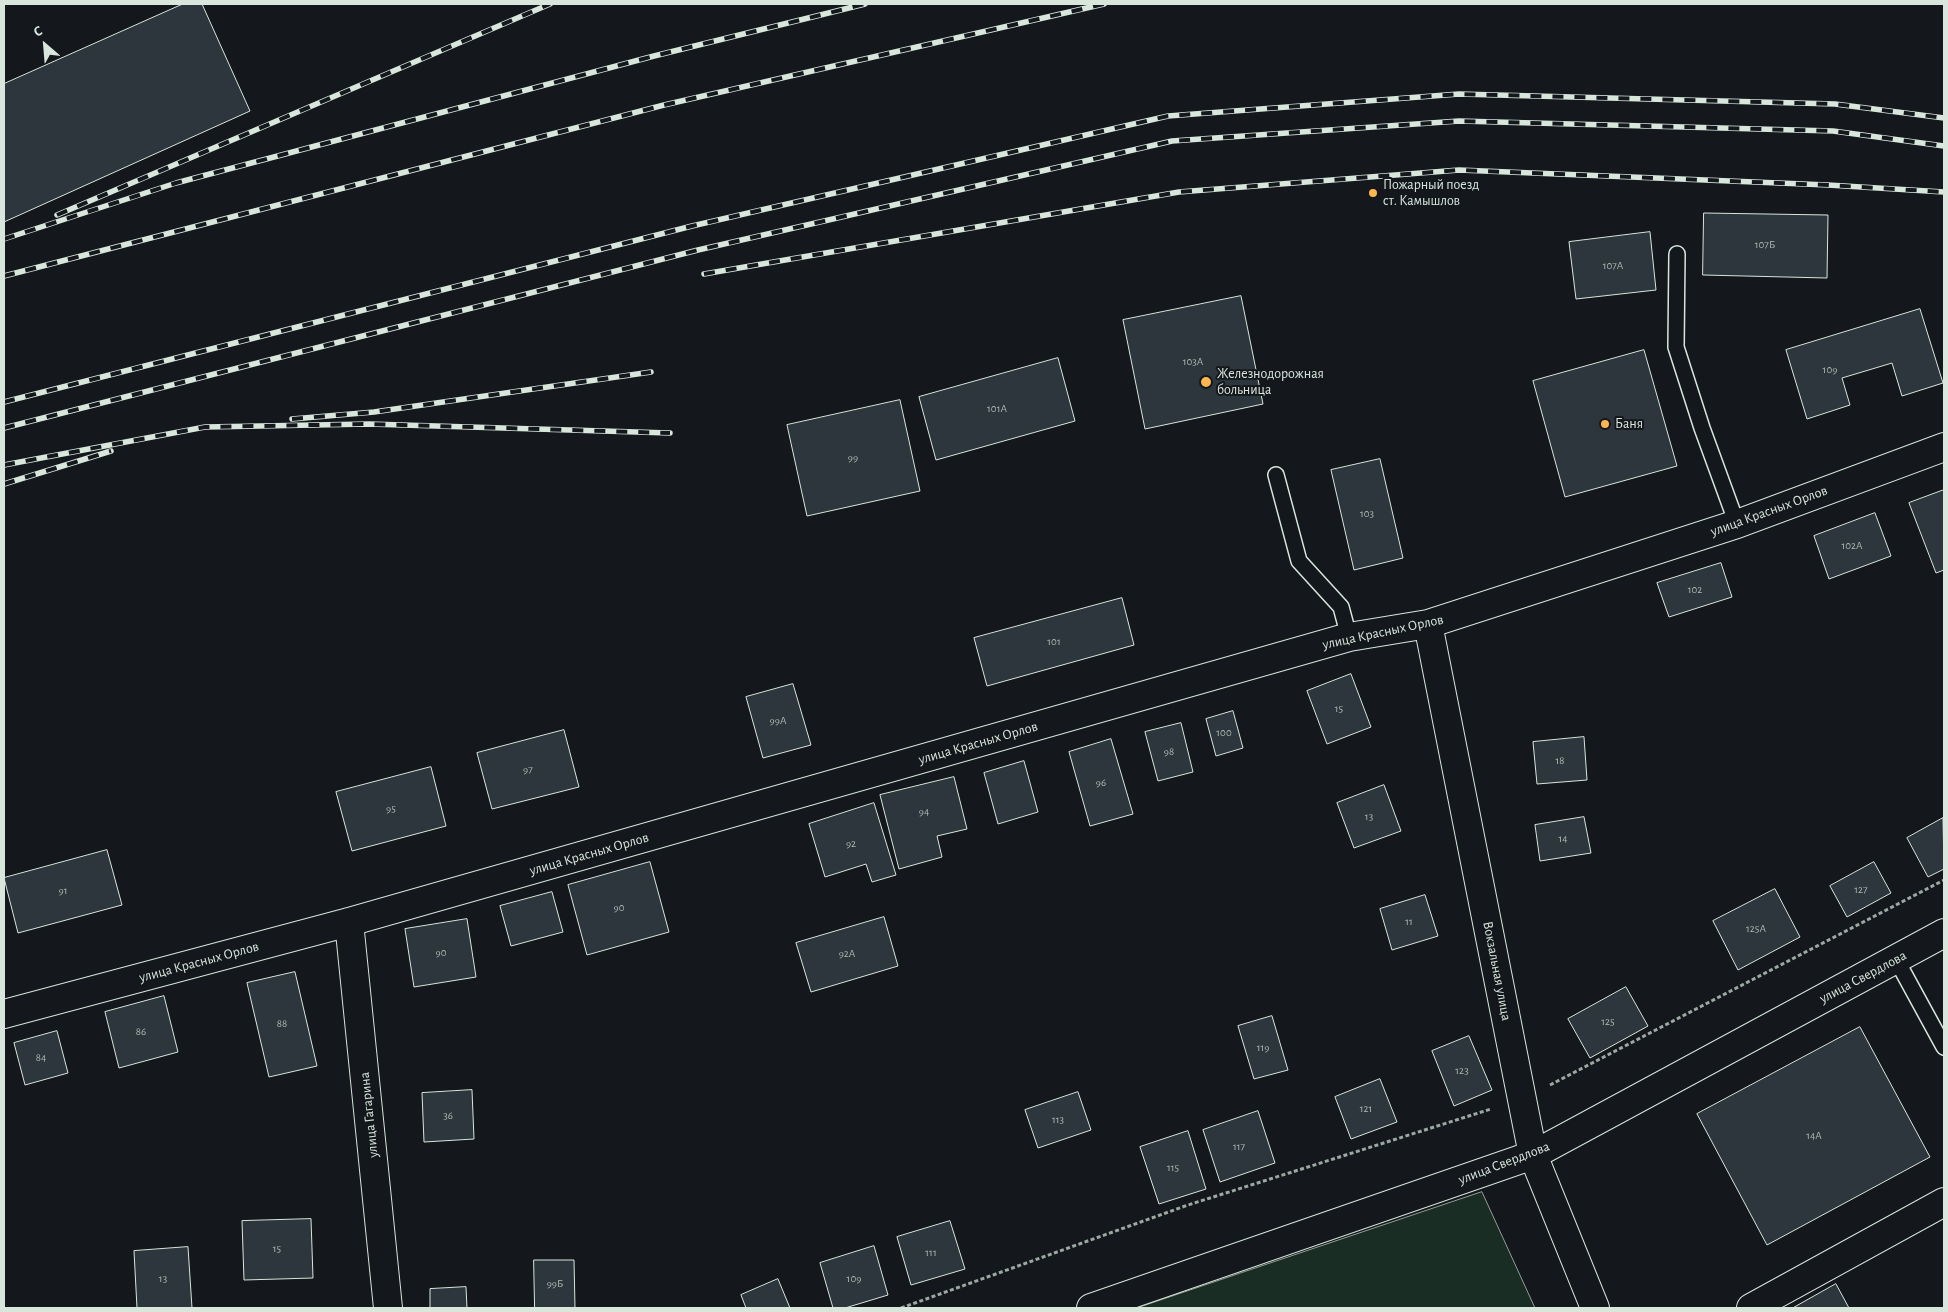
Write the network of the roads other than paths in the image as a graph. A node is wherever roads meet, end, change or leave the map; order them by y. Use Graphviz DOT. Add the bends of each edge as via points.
graph roads {
  1 [pos="1677,254"];
  2 [pos="1944,447"];
  3 [pos="1276,474"];
  4 [pos="1737,524"];
  5 [pos="1428,624"];
  6 [pos="1349,637"];
  7 [pos="349,922"];
  8 [pos="1944,933"];
  9 [pos="1896,959"];
  10 [pos="4,1014"];
  11 [pos="1944,1047"];
  12 [pos="1533,1155"];
  13 [pos="1944,1202"];
  14 [pos="388,1308"];
  15 [pos="1092,1308"];
  16 [pos="1595,1308"];
  17 [pos="1751,1308"];
  1 -- 4 [label="lane" via="1676,347"];
  2 -- 4 [label="street, улица Красных Орлов"];
  3 -- 6 [label="lane" via="1299,561 1341,607"];
  4 -- 5 [label="street, улица Красных Орлов"];
  5 -- 6 [label="street, улица Красных Орлов"];
  5 -- 12 [label="street, Вокзальная улица"];
  6 -- 7 [label="street, улица Красных Орлов"];
  7 -- 10 [label="street, улица Красных Орлов"];
  7 -- 14 [label="street, улица Гагарина"];
  8 -- 9 [label="street, улица Свердлова"];
  9 -- 11 [label="lane"];
  9 -- 12 [label="street, улица Свердлова"];
  12 -- 15 [label="street, улица Свердлова"];
  12 -- 16 [label="street, Вокзальная улица"];
  13 -- 17 [label="street"];
}
